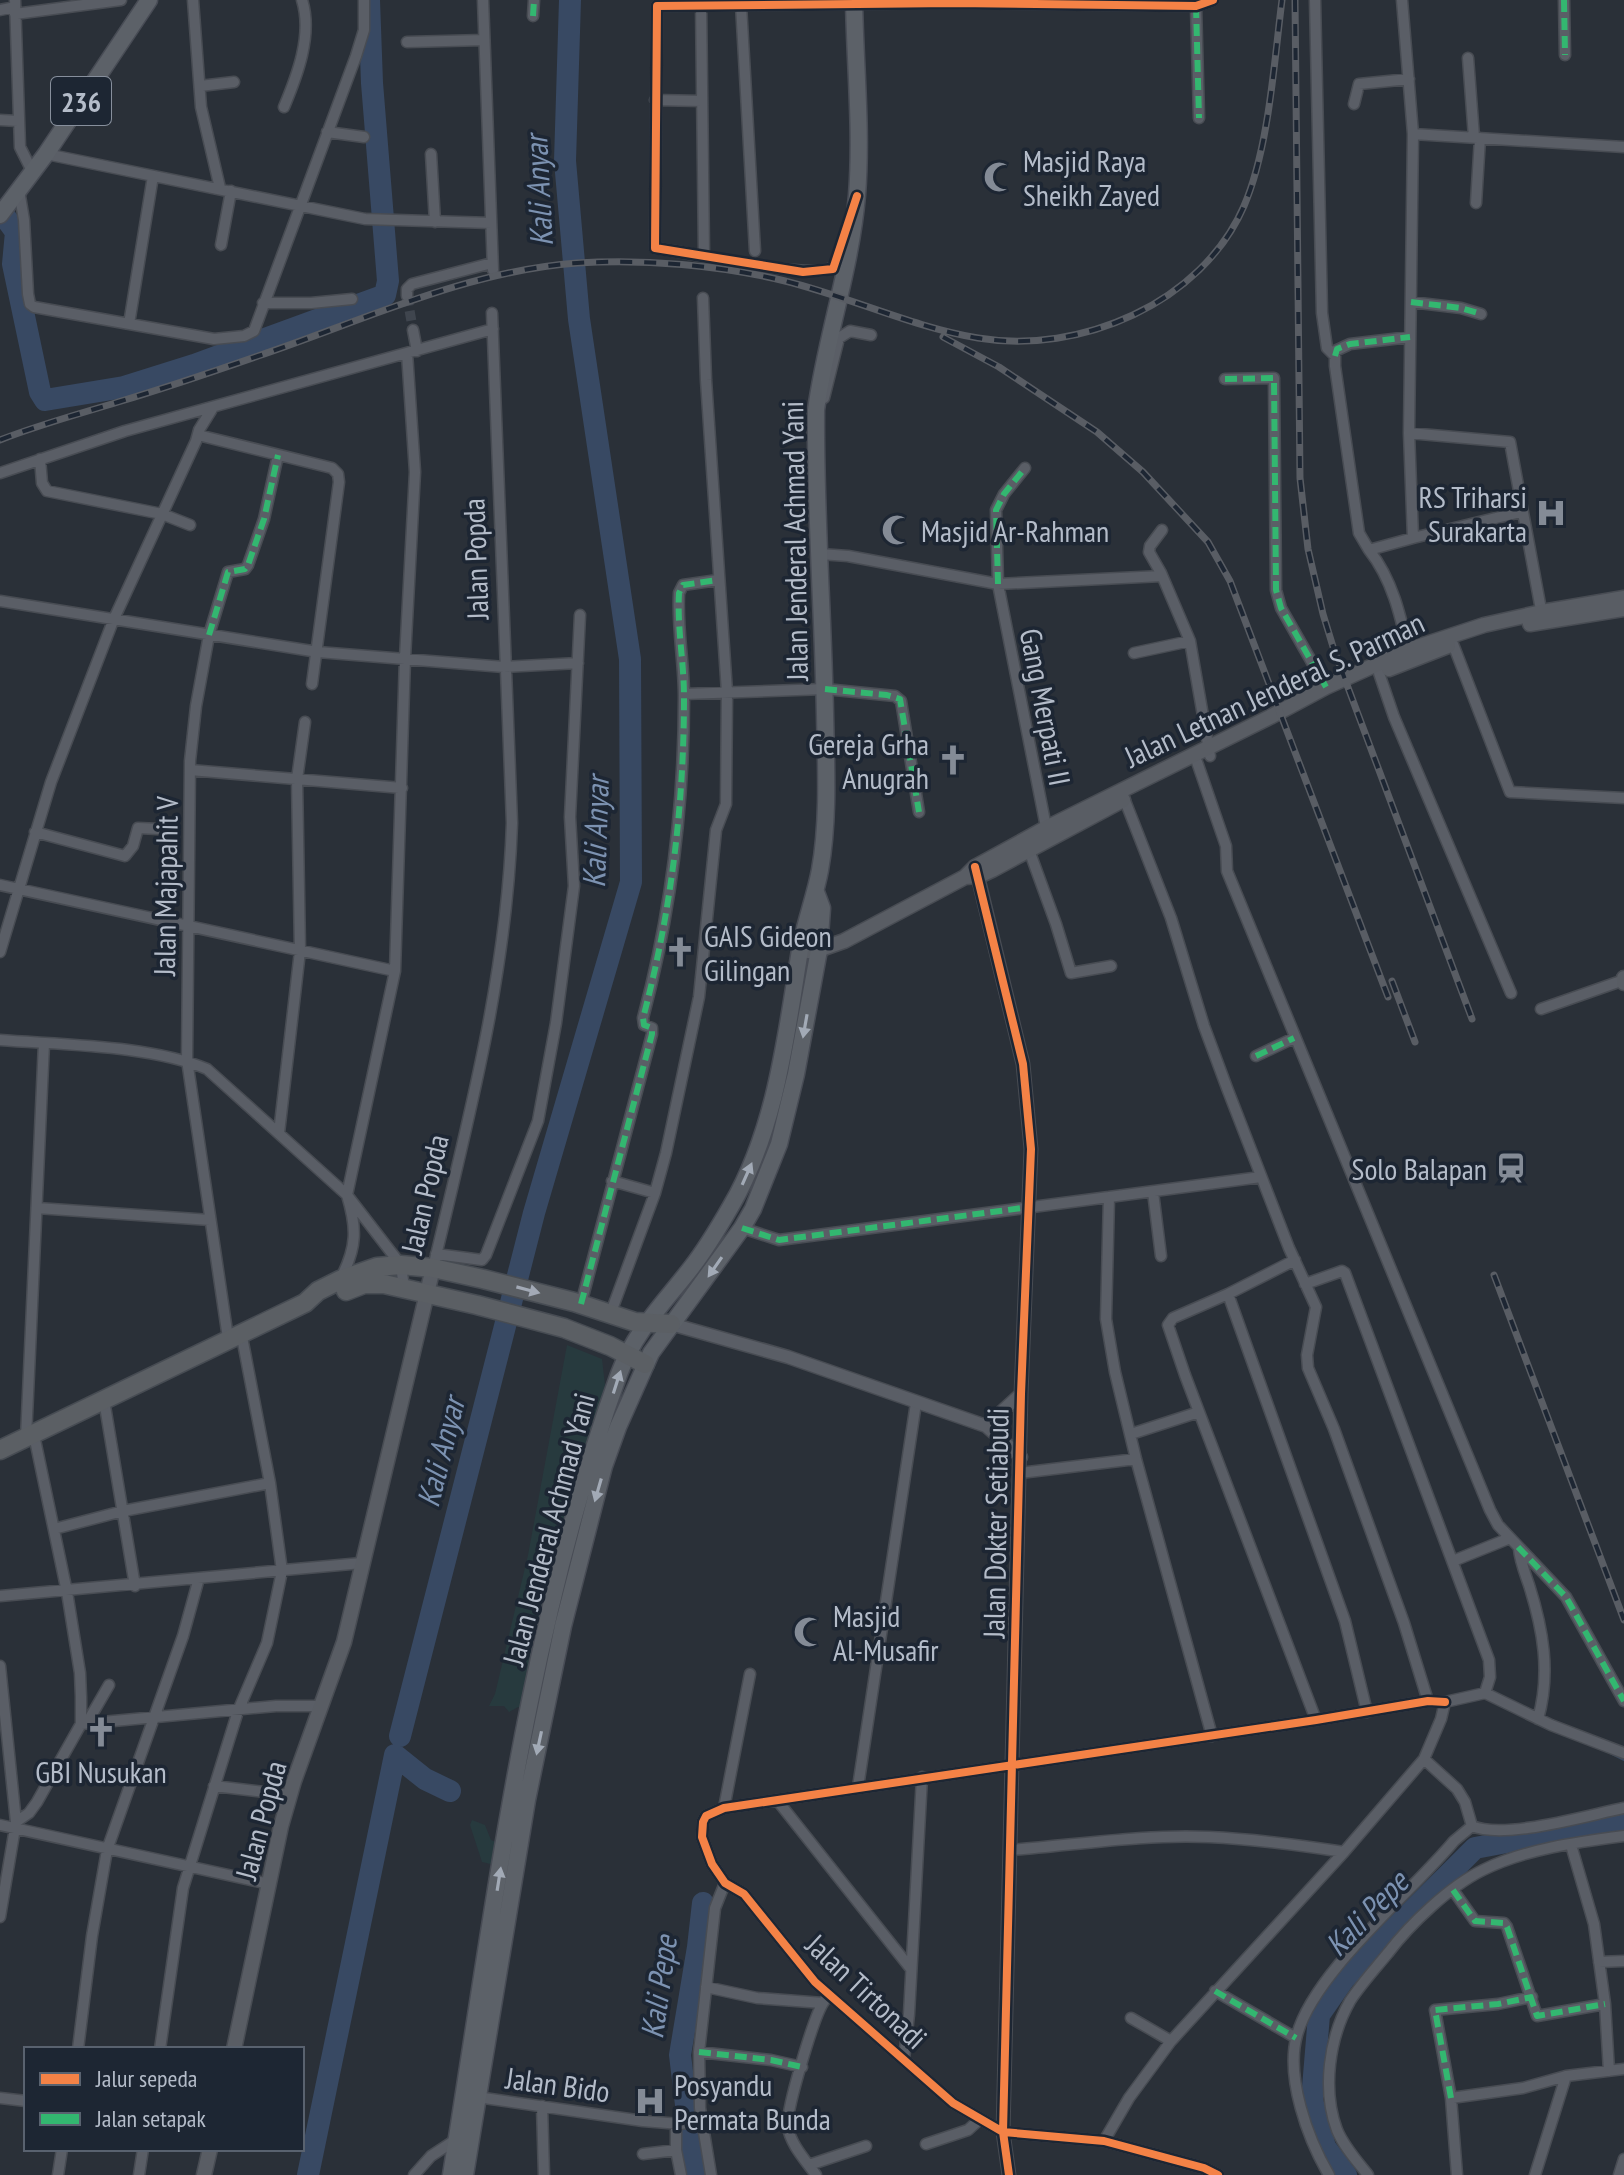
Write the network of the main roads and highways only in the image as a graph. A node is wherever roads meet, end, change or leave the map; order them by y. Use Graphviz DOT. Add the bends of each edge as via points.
graph roads {
  1 [pos="149,0"];
  2 [pos="854,2"];
  3 [pos="0,215"];
  4 [pos="1624,598"];
  5 [pos="1624,609"];
  6 [pos="1543,616"];
  7 [pos="1409,655"];
  8 [pos="1204,755"];
  9 [pos="1047,833"];
  10 [pos="973,873"];
  11 [pos="816,892"];
  12 [pos="819,950"];
  13 [pos="800,952"];
  14 [pos="435,1261"];
  15 [pos="340,1287"];
  16 [pos="675,1287"];
  17 [pos="426,1293"];
  18 [pos="692,1299"];
  19 [pos="645,1323"];
  20 [pos="671,1324"];
  21 [pos="627,1355"];
  22 [pos="645,1364"];
  23 [pos="0,1450"];
  24 [pos="512,1841"];
  25 [pos="494,1958"];
  26 [pos="234,2047"];
  27 [pos="210,2151"];
  28 [pos="204,2175"];
  29 [pos="451,2175"];
  30 [pos="465,2175"];
  1 -- 3 [label="main road, 236" via="46,154 27,162"];
  2 -- 11 [label="main road, Jalan Jenderal Achmad Yani" via="857,196 816,410 826,773"];
  4 -- 6 [label="main road, Jalan Letnan Jenderal S. Parman"];
  5 -- 6 [label="main road, Jalan Letnan Jenderal S. Parman"];
  6 -- 7 [label="main road, Jalan Letnan Jenderal S. Parman"];
  6 -- 7 [label="main road, Jalan Letnan Jenderal S. Parman" via="1461,632"];
  7 -- 8 [label="main road, Jalan Letnan Jenderal S. Parman"];
  7 -- 8 [label="main road, Jalan Letnan Jenderal S. Parman" via="1326,687"];
  8 -- 9 [label="main road, Jalan Letnan Jenderal S. Parman"];
  9 -- 10 [label="main road, Jalan Letnan Jenderal S. Parman"];
  9 -- 10 [label="main road, Jalan Letnan Jenderal S. Parman" via="1029,850"];
  10 -- 12 [label="main road, Jalan Letnan Jenderal S. Parman"];
  11 -- 12 [label="main road, Jalan Jenderal Achmad Yani" via="822,908"];
  11 -- 13 [label="main road, Jalan Jenderal Achmad Yani"];
  12 -- 13 [label="main road, Jalan Letnan Jenderal S. Parman"];
  12 -- 18 [label="main road, Jalan Jenderal Achmad Yani, one-way" via="779,1144 753,1209"];
  16 -- 13 [label="main road, Jalan Jenderal Achmad Yani, one-way" via="748,1174 778,1077"];
  14 -- 15 [label="highway" via="377,1267"];
  14 -- 17 [label="main road, Jalan Popda"];
  14 -- 19 [label="highway, one-way"];
  15 -- 17 [label="highway" via="374,1283"];
  15 -- 23 [label="highway" via="319,1302 305,1303 235,1335"];
  16 -- 18 [label="main road"];
  16 -- 19 [label="main road, Jalan Jenderal Achmad Yani"];
  17 -- 21 [label="highway" via="564,1328"];
  17 -- 26 [label="main road, Jalan Popda" via="344,1642 290,1795"];
  18 -- 20 [label="main road, Jalan Jenderal Achmad Yani"];
  19 -- 20 [label="highway"];
  19 -- 21 [label="main road, Jalan Jenderal Achmad Yani"];
  20 -- 22 [label="main road, Jalan Jenderal Achmad Yani"];
  21 -- 22 [label="highway"];
  24 -- 21 [label="main road, Jalan Jenderal Achmad Yani, one-way" via="546,1636 578,1501"];
  22 -- 24 [label="main road, Jalan Jenderal Achmad Yani, one-way" via="613,1440 591,1515"];
  24 -- 25 [label="main road, Jalan Jenderal Achmad Yani"];
  25 -- 29 [label="main road, Jalan Jenderal Achmad Yani"];
  25 -- 30 [label="main road, Jalan Jenderal Achmad Yani"];
  27 -- 28 [label="main road"];
}
